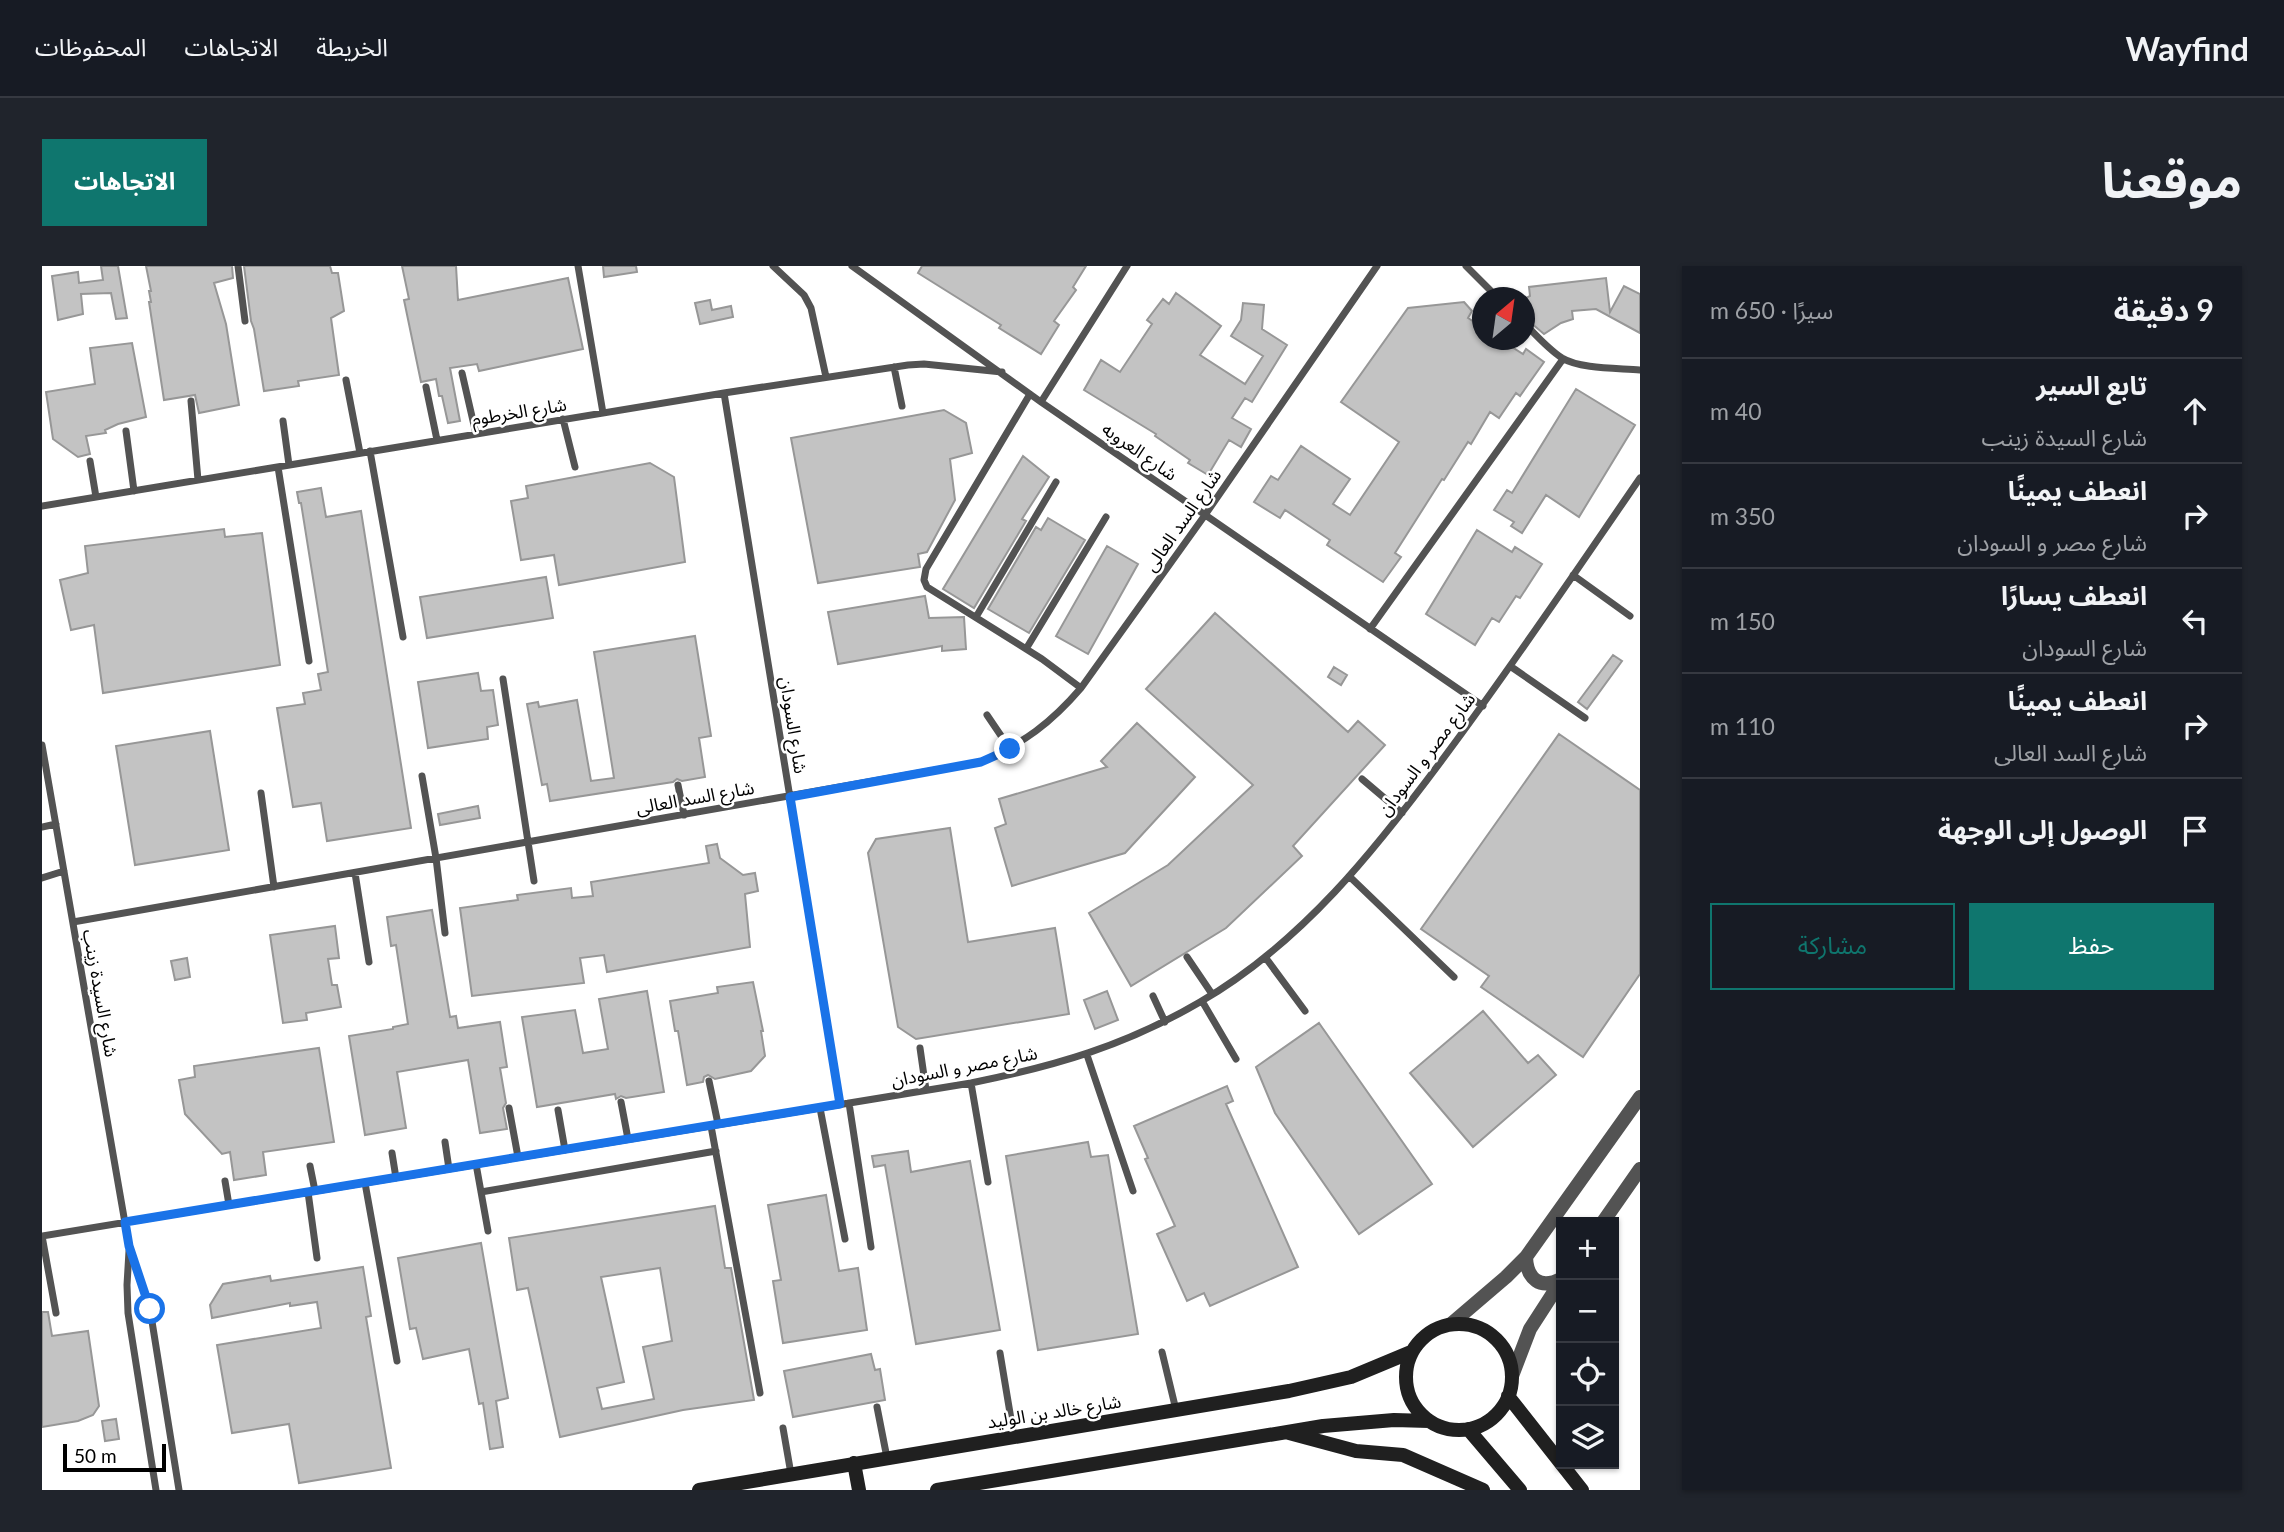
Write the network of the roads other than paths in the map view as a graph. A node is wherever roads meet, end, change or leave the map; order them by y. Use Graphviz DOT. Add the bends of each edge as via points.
graph roads {
  1 [pos="238,266"];
  2 [pos="578,266"];
  3 [pos="773,266"];
  4 [pos="852,266"];
  5 [pos="1127,266"];
  6 [pos="1377,266"];
  7 [pos="1465,266"];
  8 [pos="1487,287"];
  9 [pos="245,321"];
  10 [pos="1535,333"];
  11 [pos="1563,359"];
  12 [pos="894,367"];
  13 [pos="1640,370"];
  14 [pos="1002,372"];
  15 [pos="462,373"];
  16 [pos="826,377"];
  17 [pos="346,380"];
  18 [pos="426,387"];
  19 [pos="724,393"];
  20 [pos="1030,394"];
  21 [pos="191,401"];
  22 [pos="1041,402"];
  23 [pos="902,406"];
  24 [pos="603,413"];
  25 [pos="563,419"];
  26 [pos="283,421"];
  27 [pos="126,431"];
  28 [pos="475,434"];
  29 [pos="437,440"];
  30 [pos="370,452"];
  31 [pos="360,453"];
  32 [pos="90,461"];
  33 [pos="289,465"];
  34 [pos="278,467"];
  35 [pos="575,467"];
  36 [pos="1640,478"];
  37 [pos="198,480"];
  38 [pos="1056,482"];
  39 [pos="1632,490"];
  40 [pos="134,491"];
  41 [pos="1640,496"];
  42 [pos="96,497"];
  43 [pos="42,506"];
  44 [pos="1205,515"];
  45 [pos="1106,517"];
  46 [pos="1573,575"];
  47 [pos="976,617"];
  48 [pos="1630,617"];
  49 [pos="1370,629"];
  50 [pos="403,637"];
  51 [pos="1027,649"];
  52 [pos="310,661"];
  53 [pos="1510,666"];
  54 [pos="503,679"];
  55 [pos="1081,688"];
  56 [pos="1483,705"];
  57 [pos="987,715"];
  58 [pos="1585,718"];
  59 [pos="42,745"];
  60 [pos="1010,749"];
  61 [pos="422,776"];
  62 [pos="1362,779"];
  63 [pos="677,785"];
  64 [pos="261,793"];
  65 [pos="790,797"];
  66 [pos="1402,813"];
  67 [pos="684,815"];
  68 [pos="56,824"];
  69 [pos="42,827"];
  70 [pos="527,842"];
  71 [pos="436,858"];
  72 [pos="64,871"];
  73 [pos="355,873"];
  74 [pos="1350,877"];
  75 [pos="42,878"];
  76 [pos="534,881"];
  77 [pos="274,887"];
  78 [pos="72,922"];
  79 [pos="445,933"];
  80 [pos="1187,957"];
  81 [pos="1265,957"];
  82 [pos="369,962"];
  83 [pos="1454,977"];
  84 [pos="1212,994"];
  85 [pos="1153,996"];
  86 [pos="1202,1001"];
  87 [pos="1305,1011"];
  88 [pos="1165,1022"];
  89 [pos="920,1048"];
  90 [pos="1087,1055"];
  91 [pos="1236,1059"];
  92 [pos="709,1081"];
  93 [pos="971,1083"];
  94 [pos="926,1090"];
  95 [pos="1640,1097"];
  96 [pos="621,1102"];
  97 [pos="849,1103"];
  98 [pos="840,1104"];
  99 [pos="509,1108"];
  100 [pos="820,1108"];
  101 [pos="558,1110"];
  102 [pos="715,1125"];
  103 [pos="628,1139"];
  104 [pos="445,1142"];
  105 [pos="565,1150"];
  106 [pos="716,1151"];
  107 [pos="392,1153"];
  108 [pos="518,1157"];
  109 [pos="476,1164"];
  110 [pos="310,1166"];
  111 [pos="1640,1168"];
  112 [pos="449,1169"];
  113 [pos="396,1178"];
  114 [pos="225,1181"];
  115 [pos="365,1182"];
  116 [pos="988,1182"];
  117 [pos="312,1191"];
  118 [pos="481,1192"];
  119 [pos="1133,1192"];
  120 [pos="229,1205"];
  121 [pos="1606,1217"];
  122 [pos="125,1222"];
  123 [pos="488,1231"];
  124 [pos="42,1236"];
  125 [pos="845,1239"];
  126 [pos="129,1246"];
  127 [pos="871,1247"];
  128 [pos="1526,1257"];
  129 [pos="317,1258"];
  130 [pos="1556,1282"];
  131 [pos="1556,1288"];
  132 [pos="56,1313"];
  133 [pos="1451,1324"];
  134 [pos="1162,1352"];
  135 [pos="1411,1352"];
  136 [pos="1000,1353"];
  137 [pos="397,1361"];
  138 [pos="1511,1376"];
  139 [pos="760,1393"];
  140 [pos="1508,1396"];
  141 [pos="877,1407"];
  142 [pos="1176,1410"];
  143 [pos="1429,1421"];
  144 [pos="783,1428"];
  145 [pos="1468,1429"];
  146 [pos="1288,1432"];
  147 [pos="1014,1437"];
  148 [pos="887,1458"];
  149 [pos="854,1463"];
  150 [pos="1574,1469"];
  151 [pos="791,1474"];
  152 [pos="1579,1486"];
  153 [pos="156,1490"];
  154 [pos="179,1490"];
  155 [pos="699,1490"];
  156 [pos="859,1490"];
  157 [pos="937,1490"];
  158 [pos="1483,1490"];
  159 [pos="1520,1490"];
  1 -- 9 [label="lane"];
  2 -- 24 [label="lane"];
  3 -- 16 [label="lane" via="811,308"];
  4 -- 14 [label="lane, شارع العروبه"];
  5 -- 22 [label="lane"];
  6 -- 44 [label="lane, شارع السد العالى"];
  7 -- 8 [label="lane"];
  10 -- 11 [label="lane"];
  11 -- 13 [label="lane"];
  11 -- 49 [label="lane"];
  12 -- 14 [label="lane, شارع الخرطوم" via="924,364"];
  12 -- 16 [label="lane, شارع الخرطوم"];
  12 -- 23 [label="lane"];
  14 -- 20 [label="lane, شارع العروبه"];
  15 -- 28 [label="lane"];
  16 -- 19 [label="lane, شارع الخرطوم"];
  17 -- 31 [label="lane"];
  18 -- 29 [label="lane"];
  19 -- 24 [label="lane, شارع الخرطوم"];
  19 -- 65 [label="lane, شارع السودان"];
  20 -- 22 [label="lane, شارع العروبه"];
  20 -- 47 [label="lane" via="924,573 927,587"];
  21 -- 37 [label="lane"];
  22 -- 44 [label="lane, شارع العروبه"];
  24 -- 25 [label="lane, شارع الخرطوم"];
  25 -- 28 [label="lane, شارع الخرطوم"];
  25 -- 35 [label="lane"];
  26 -- 33 [label="lane"];
  27 -- 40 [label="lane"];
  28 -- 29 [label="lane, شارع الخرطوم"];
  29 -- 30 [label="lane, شارع الخرطوم"];
  30 -- 31 [label="lane, شارع الخرطوم"];
  30 -- 50 [label="lane"];
  31 -- 33 [label="lane, شارع الخرطوم"];
  32 -- 42 [label="lane"];
  33 -- 34 [label="lane, شارع الخرطوم"];
  34 -- 37 [label="lane, شارع الخرطوم"];
  34 -- 52 [label="lane"];
  36 -- 39 [label="lane, شارع مصر و السودان"];
  37 -- 40 [label="lane, شارع الخرطوم"];
  38 -- 47 [label="lane"];
  39 -- 41 [label="lane"];
  39 -- 46 [label="lane, شارع مصر و السودان"];
  40 -- 42 [label="lane, شارع الخرطوم"];
  42 -- 43 [label="lane, شارع الخرطوم"];
  44 -- 49 [label="lane, شارع العروبه"];
  44 -- 55 [label="lane, شارع السد العالى"];
  45 -- 51 [label="lane"];
  46 -- 48 [label="lane"];
  46 -- 53 [label="lane, شارع مصر و السودان"];
  47 -- 51 [label="lane"];
  49 -- 56 [label="lane, شارع العروبه"];
  51 -- 55 [label="lane"];
  53 -- 56 [label="lane, شارع مصر و السودان"];
  53 -- 58 [label="lane"];
  54 -- 70 [label="lane"];
  55 -- 60 [label="lane, شارع السد العالى" via="1037,732"];
  56 -- 66 [label="lane, شارع مصر و السودان"];
  57 -- 60 [label="lane"];
  59 -- 68 [label="lane, شارع السيدة زينب"];
  60 -- 65 [label="lane, شارع السد العالى" via="981,762"];
  61 -- 71 [label="lane"];
  62 -- 66 [label="lane"];
  63 -- 67 [label="lane"];
  64 -- 77 [label="lane"];
  65 -- 67 [label="lane, شارع السد العالى"];
  65 -- 98 [label="lane, شارع السودان"];
  66 -- 74 [label="lane, شارع مصر و السودان"];
  67 -- 70 [label="lane, شارع السد العالى"];
  68 -- 69 [label="lane"];
  68 -- 72 [label="lane, شارع السيدة زينب"];
  70 -- 71 [label="lane, شارع السد العالى"];
  70 -- 76 [label="lane"];
  71 -- 73 [label="lane, شارع السد العالى"];
  71 -- 79 [label="lane"];
  72 -- 75 [label="lane"];
  72 -- 78 [label="lane, شارع السيدة زينب"];
  73 -- 77 [label="lane, شارع السد العالى"];
  73 -- 82 [label="lane"];
  74 -- 81 [label="lane, شارع مصر و السودان"];
  74 -- 83 [label="lane"];
  77 -- 78 [label="lane, شارع السد العالى"];
  78 -- 122 [label="lane, شارع السيدة زينب"];
  80 -- 84 [label="lane"];
  81 -- 84 [label="lane, شارع مصر و السودان"];
  81 -- 87 [label="lane"];
  84 -- 86 [label="lane, شارع مصر و السودان"];
  85 -- 88 [label="lane"];
  86 -- 88 [label="lane, شارع مصر و السودان"];
  86 -- 91 [label="lane"];
  88 -- 90 [label="lane, شارع مصر و السودان"];
  89 -- 94 [label="lane"];
  90 -- 93 [label="lane, شارع مصر و السودان"];
  90 -- 119 [label="lane"];
  92 -- 102 [label="lane"];
  93 -- 94 [label="lane, شارع مصر و السودان"];
  93 -- 116 [label="lane"];
  94 -- 97 [label="lane, شارع مصر و السودان"];
  95 -- 128 [label="street"];
  96 -- 103 [label="lane"];
  97 -- 98 [label="lane, شارع مصر و السودان"];
  97 -- 127 [label="lane"];
  98 -- 100 [label="lane, شارع مصر و السودان"];
  99 -- 108 [label="lane"];
  100 -- 102 [label="lane, شارع مصر و السودان"];
  100 -- 125 [label="lane"];
  101 -- 105 [label="lane"];
  102 -- 103 [label="lane, شارع مصر و السودان"];
  102 -- 106 [label="lane"];
  103 -- 105 [label="lane, شارع مصر و السودان"];
  104 -- 112 [label="lane"];
  105 -- 108 [label="lane, شارع مصر و السودان"];
  106 -- 118 [label="lane"];
  106 -- 139 [label="lane"];
  107 -- 113 [label="lane"];
  108 -- 109 [label="lane, شارع مصر و السودان"];
  109 -- 112 [label="lane, شارع مصر و السودان"];
  109 -- 118 [label="lane"];
  110 -- 117 [label="lane"];
  111 -- 121 [label="street"];
  112 -- 113 [label="lane, شارع مصر و السودان"];
  113 -- 115 [label="lane, شارع مصر و السودان"];
  114 -- 120 [label="lane"];
  115 -- 117 [label="lane, شارع مصر و السودان"];
  115 -- 137 [label="lane"];
  117 -- 120 [label="lane, شارع مصر و السودان"];
  117 -- 129 [label="lane"];
  118 -- 123 [label="lane"];
  120 -- 122 [label="lane, شارع مصر و السودان"];
  122 -- 124 [label="lane, شارع مصر و السودان"];
  122 -- 126 [label="lane, شارع السيدة زينب"];
  124 -- 132 [label="lane"];
  126 -- 153 [label="lane, شارع السيدة زينب" via="128,1313"];
  126 -- 154 [label="lane, شارع السيدة زينب" via="150,1309"];
  128 -- 130 [label="street" via="1532,1278"];
  128 -- 133 [label="street"];
  131 -- 138 [label="street" via="1530,1329"];
  133 -- 135 [label="main road" via="1428,1333"];
  133 -- 138 [label="main road" via="1488,1333 1505,1352"];
  134 -- 142 [label="lane"];
  135 -- 142 [label="main road, شارع خالد بن الوليد" via="1320,1385"];
  135 -- 143 [label="main road" via="1406,1367 1408,1390"];
  136 -- 147 [label="lane"];
  138 -- 140 [label="main road"];
  140 -- 145 [label="main road" via="1492,1418"];
  140 -- 152 [label="main road"];
  141 -- 148 [label="lane"];
  142 -- 147 [label="main road, شارع خالد بن الوليد"];
  143 -- 145 [label="main road"];
  143 -- 146 [label="main road" via="1358,1421"];
  144 -- 151 [label="lane"];
  145 -- 159 [label="main road"];
  146 -- 157 [label="main road"];
  146 -- 158 [label="main road" via="1356,1451 1403,1455"];
  147 -- 148 [label="main road, شارع خالد بن الوليد"];
  148 -- 149 [label="main road, شارع خالد بن الوليد"];
  149 -- 151 [label="main road, شارع خالد بن الوليد"];
  149 -- 156 [label="main road"];
  150 -- 152 [label="main road"];
  151 -- 155 [label="main road, شارع خالد بن الوليد"];
}
